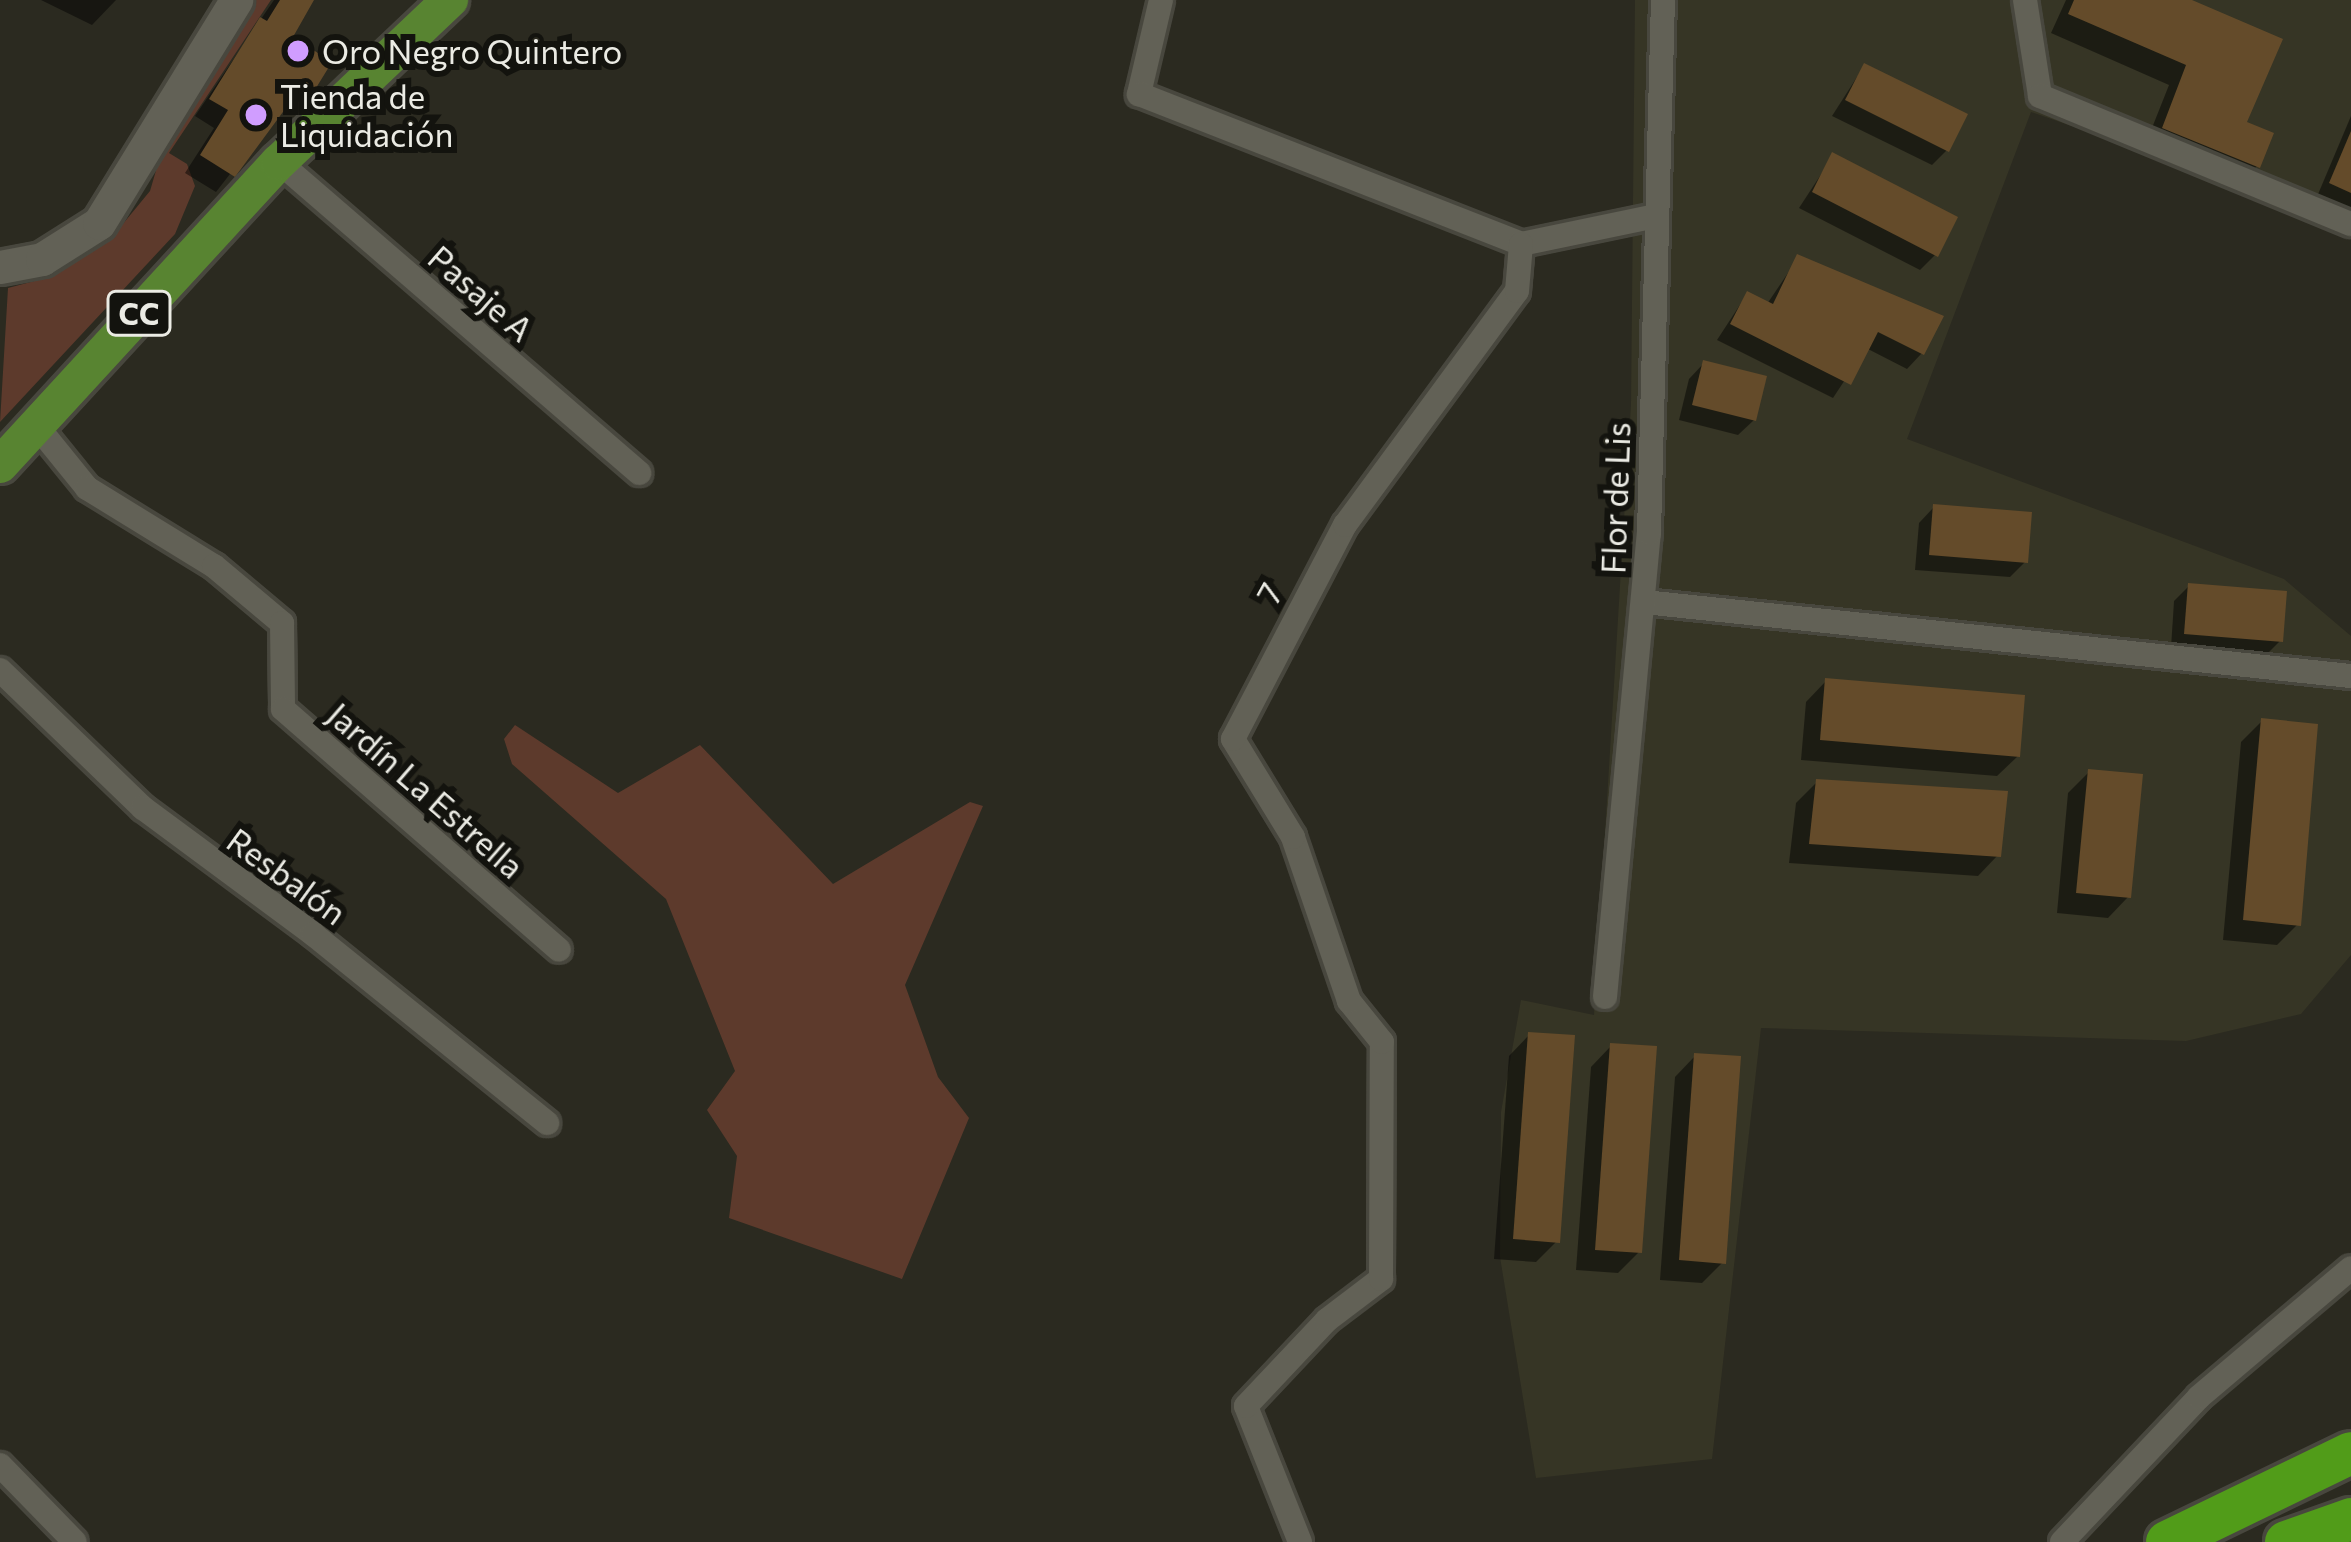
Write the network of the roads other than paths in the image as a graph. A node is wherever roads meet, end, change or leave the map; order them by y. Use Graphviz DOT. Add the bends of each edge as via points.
graph roads {
  1 [pos="236,0"];
  2 [pos="450,0"];
  3 [pos="1161,0"];
  4 [pos="1663,0"];
  5 [pos="2024,0"];
  6 [pos="279,162"];
  7 [pos="1656,216"];
  8 [pos="2351,224"];
  9 [pos="1521,244"];
  10 [pos="0,267"];
  11 [pos="36,425"];
  12 [pos="0,465"];
  13 [pos="639,473"];
  14 [pos="1644,602"];
  15 [pos="0,670"];
  16 [pos="2351,676"];
  17 [pos="559,950"];
  18 [pos="1605,997"];
  19 [pos="547,1123"];
  20 [pos="2351,1268"];
  21 [pos="2351,1453"];
  22 [pos="0,1465"];
  23 [pos="2351,1519"];
  24 [pos="2072,1537"];
  25 [pos="75,1542"];
  26 [pos="1300,1542"];
  27 [pos="2167,1542"];
  28 [pos="2286,1542"];
  1 -- 10 [label="main road" via="99,223 41,259"];
  2 -- 6 [label="main road, CC"];
  3 -- 9 [label="street" via="1139,94"];
  4 -- 7 [label="street, Flor de Lis"];
  5 -- 8 [label="street" via="2040,96"];
  6 -- 11 [label="main road, CC"];
  6 -- 13 [label="street, Pasaje A"];
  7 -- 9 [label="street"];
  7 -- 14 [label="street, Flor de Lis"];
  9 -- 26 [label="street, 7" via="1517,291 1345,525 1233,739 1293,837 1349,1001 1382,1042 1384,1268 1246,1406"];
  11 -- 12 [label="main road, CC"];
  11 -- 17 [label="street, Jardín La Estrella" via="87,488 196,554 282,623 283,709"];
  14 -- 16 [label="street"];
  14 -- 18 [label="street, Flor de Lis"];
  15 -- 19 [label="street, Resbalón" via="143,808"];
  20 -- 24 [label="street" via="2199,1397"];
  21 -- 27 [label="highway"];
  22 -- 25 [label="street"];
  23 -- 28 [label="highway"];
}
